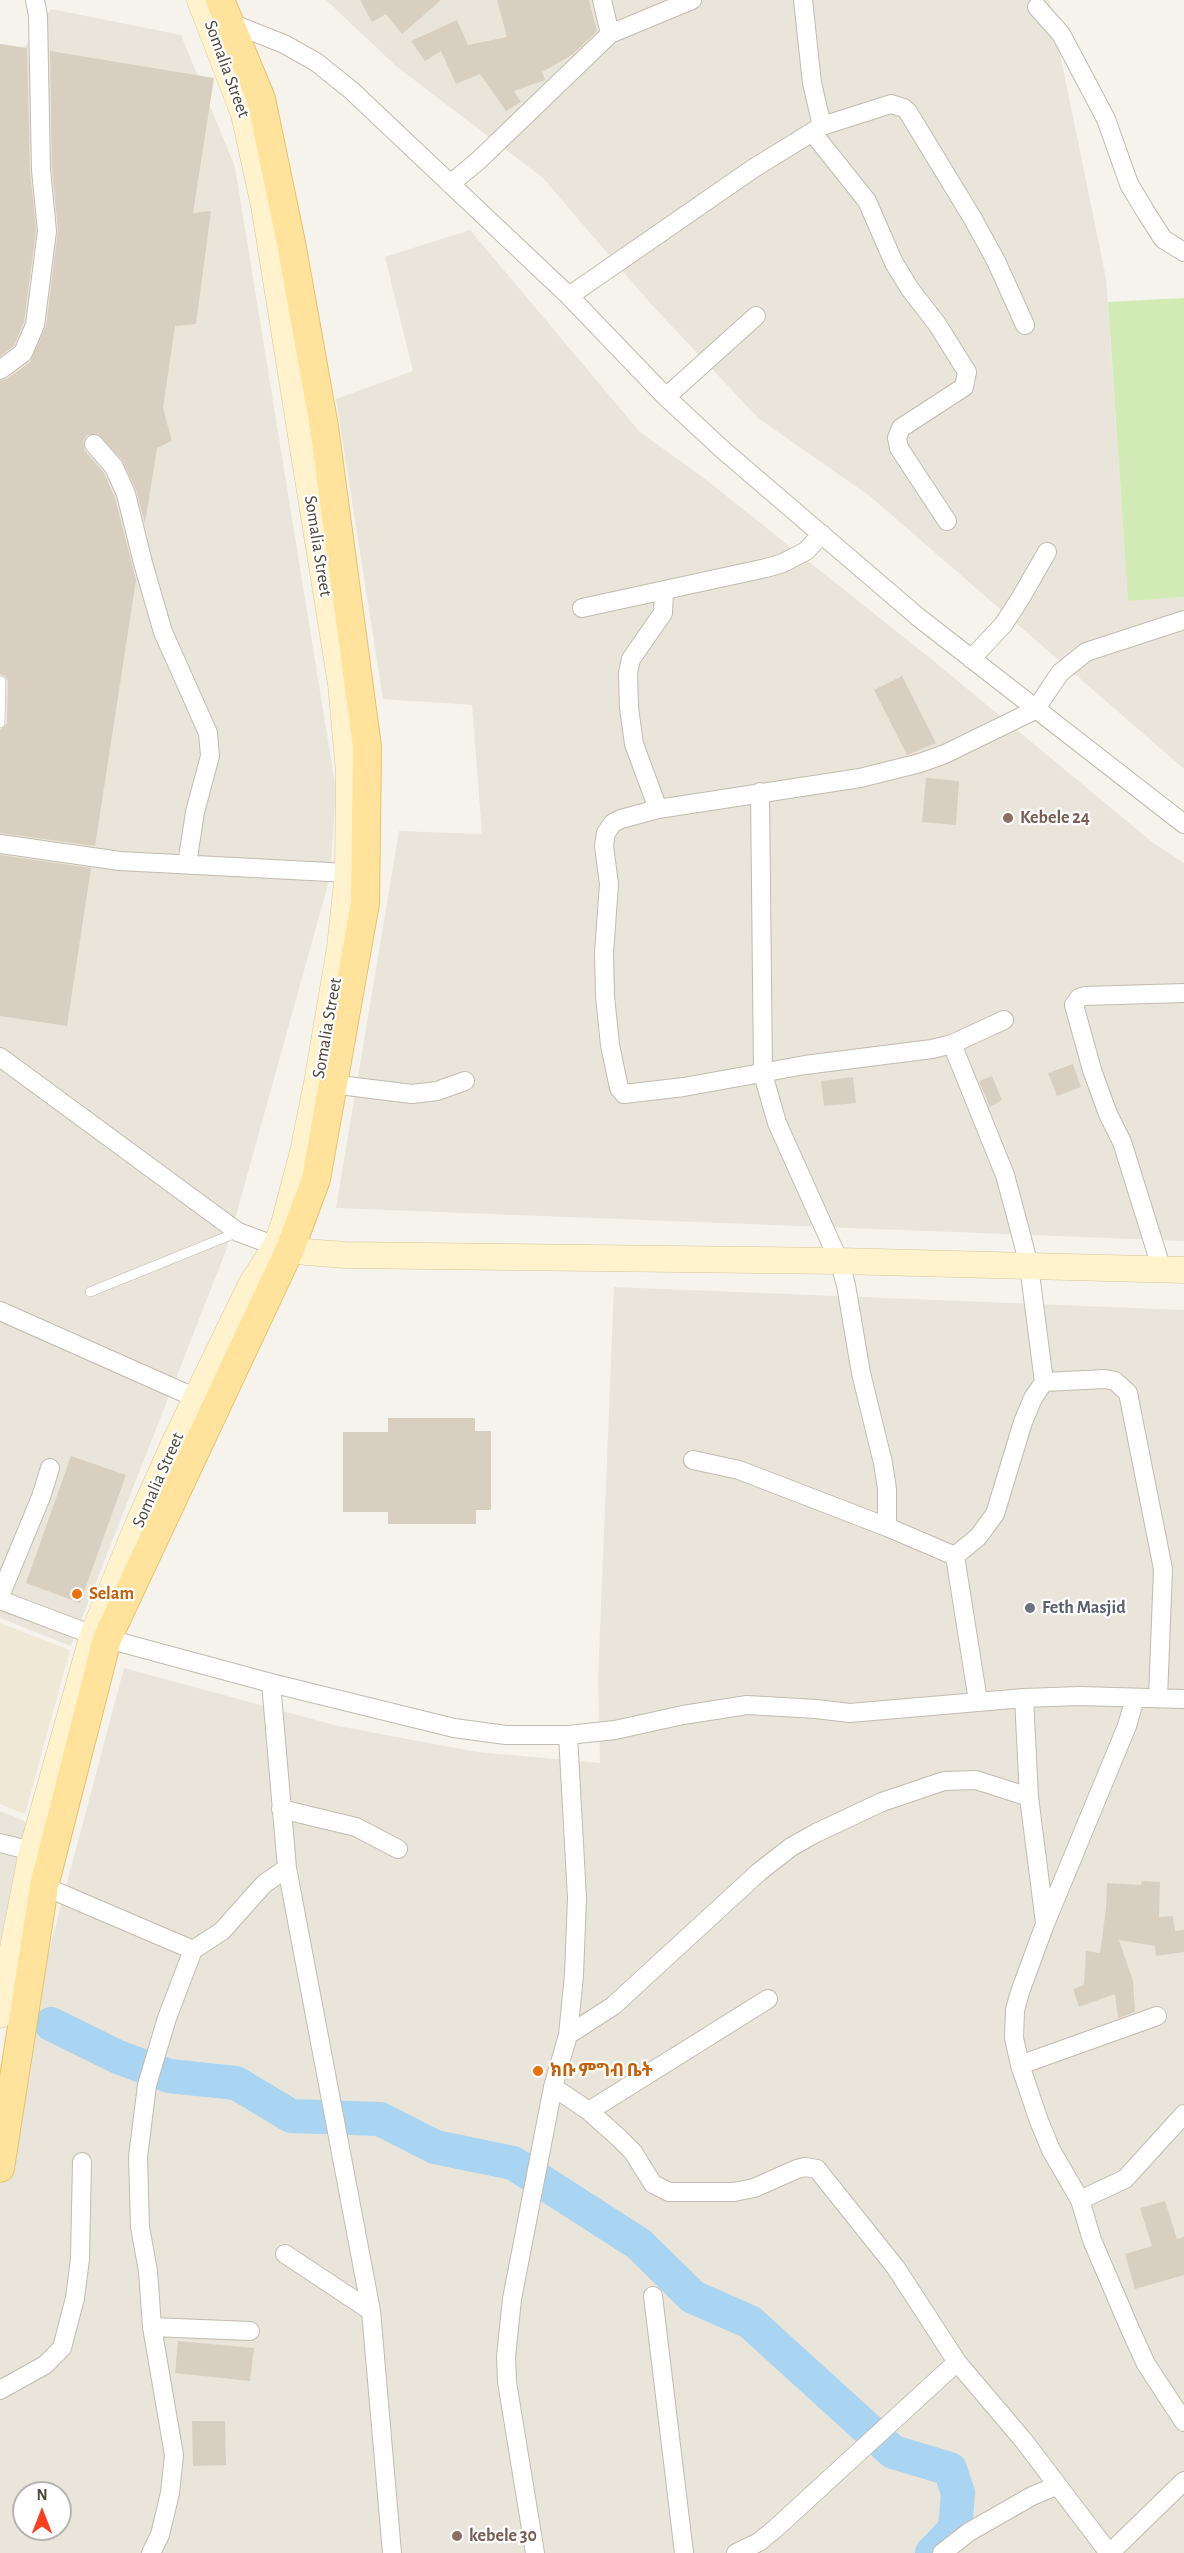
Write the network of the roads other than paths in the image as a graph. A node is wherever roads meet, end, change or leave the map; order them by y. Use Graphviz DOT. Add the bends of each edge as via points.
graph roads {
  1 [pos="35,0"];
  2 [pos="602,0"];
  3 [pos="692,0"];
  4 [pos="803,0"];
  5 [pos="1037,7"];
  6 [pos="214,9"];
  7 [pos="610,34"];
  8 [pos="817,129"];
  9 [pos="450,184"];
  10 [pos="1184,252"];
  11 [pos="569,296"];
  12 [pos="756,316"];
  13 [pos="1025,325"];
  14 [pos="0,370"];
  15 [pos="666,397"];
  16 [pos="94,444"];
  17 [pos="947,521"];
  18 [pos="822,534"];
  19 [pos="1047,552"];
  20 [pos="664,590"];
  21 [pos="582,608"];
  22 [pos="1184,620"];
  23 [pos="971,659"];
  24 [pos="2,681"];
  25 [pos="1035,710"];
  26 [pos="0,723"];
  27 [pos="760,792"];
  28 [pos="658,809"];
  29 [pos="1184,824"];
  30 [pos="0,844"];
  31 [pos="187,864"];
  32 [pos="348,873"];
  33 [pos="1184,993"];
  34 [pos="1004,1020"];
  35 [pos="952,1044"];
  36 [pos="0,1057"];
  37 [pos="763,1074"];
  38 [pos="465,1081"];
  39 [pos="326,1084"];
  40 [pos="238,1232"];
  41 [pos="283,1248"];
  42 [pos="839,1261"];
  43 [pos="1029,1266"];
  44 [pos="1173,1270"];
  45 [pos="90,1292"];
  46 [pos="0,1311"];
  47 [pos="1044,1382"];
  48 [pos="196,1398"];
  49 [pos="693,1460"];
  50 [pos="50,1468"];
  51 [pos="887,1527"];
  52 [pos="954,1556"];
  53 [pos="0,1596"];
  54 [pos="0,1600"];
  55 [pos="100,1637"];
  56 [pos="271,1683"];
  57 [pos="1024,1698"];
  58 [pos="1135,1698"];
  59 [pos="1158,1698"];
  60 [pos="1184,1699"];
  61 [pos="978,1701"];
  62 [pos="568,1735"];
  63 [pos="1029,1797"];
  64 [pos="281,1809"];
  65 [pos="0,1843"];
  66 [pos="398,1849"];
  67 [pos="32,1851"];
  68 [pos="287,1868"];
  69 [pos="35,1882"];
  70 [pos="1045,1924"];
  71 [pos="193,1950"];
  72 [pos="768,1999"];
  73 [pos="0,2015"];
  74 [pos="1157,2016"];
  75 [pos="568,2034"];
  76 [pos="1020,2065"];
  77 [pos="553,2087"];
  78 [pos="589,2111"];
  79 [pos="1184,2114"];
  80 [pos="82,2162"];
  81 [pos="0,2168"];
  82 [pos="1080,2200"];
  83 [pos="285,2254"];
  84 [pos="653,2296"];
  85 [pos="371,2311"];
  86 [pos="152,2327"];
  87 [pos="250,2331"];
  88 [pos="957,2362"];
  89 [pos="0,2390"];
  90 [pos="1184,2422"];
  91 [pos="1182,2483"];
  92 [pos="1056,2487"];
  93 [pos="151,2553"];
  94 [pos="392,2553"];
  95 [pos="535,2553"];
  96 [pos="684,2553"];
  97 [pos="736,2553"];
  98 [pos="942,2553"];
  99 [pos="1109,2553"];
  1 -- 14 [label="street" via="47,231 35,325 23,353"];
  2 -- 7 [label="street"];
  3 -- 7 [label="street"];
  4 -- 8 [label="street"];
  5 -- 10 [label="street" via="1071,51 1147,214 1163,239"];
  6 -- 9 [label="street" via="316,62"];
  6 -- 32 [label="main road, Somalia Street" via="244,114 264,205 341,684 349,771"];
  6 -- 39 [label="main road" via="261,99 291,243 324,427 367,747 365,903"];
  7 -- 9 [label="street"];
  8 -- 11 [label="street"];
  8 -- 13 [label="street" via="885,105 904,108 992,253"];
  8 -- 17 [label="street" via="867,201 910,289 967,372 964,387 901,428 897,438 899,448"];
  9 -- 11 [label="street"];
  11 -- 15 [label="street"];
  12 -- 15 [label="street"];
  15 -- 18 [label="street"];
  16 -- 31 [label="street" via="114,467 126,494 164,632 208,733 210,756 195,812"];
  18 -- 20 [label="street" via="806,551 783,563"];
  18 -- 23 [label="street"];
  19 -- 23 [label="street" via="1003,625"];
  20 -- 21 [label="street"];
  20 -- 28 [label="street" via="663,613 632,659 628,673 634,744"];
  22 -- 25 [label="street" via="1086,652 1060,672"];
  23 -- 25 [label="street"];
  24 -- 26 [label="lane"];
  25 -- 27 [label="street" via="920,763 860,778"];
  25 -- 29 [label="street"];
  27 -- 28 [label="street"];
  27 -- 37 [label="street"];
  28 -- 37 [label="street" via="613,823 604,839 609,884 605,996 620,1091 628,1094"];
  30 -- 31 [label="street" via="120,861"];
  31 -- 32 [label="street"];
  32 -- 39 [label="main road, Somalia Street"];
  33 -- 44 [label="street" via="1085,996 1074,1005 1108,1114"];
  34 -- 35 [label="street"];
  35 -- 37 [label="street"];
  35 -- 43 [label="street" via="1005,1175"];
  36 -- 40 [label="street"];
  37 -- 42 [label="street" via="777,1123"];
  38 -- 39 [label="street" via="423,1094"];
  39 -- 41 [label="main road" via="316,1179"];
  40 -- 41 [label="street"];
  40 -- 45 [label="lane"];
  41 -- 42 [label="main road" via="357,1255"];
  41 -- 48 [label="main road, Somalia Street" via="252,1283"];
  41 -- 55 [label="main road"];
  42 -- 43 [label="main road"];
  42 -- 51 [label="street" via="883,1463"];
  43 -- 44 [label="main road"];
  43 -- 47 [label="street"];
  46 -- 48 [label="street"];
  47 -- 52 [label="street" via="1023,1422 995,1514 978,1537"];
  47 -- 59 [label="street" via="1105,1379 1115,1381 1128,1393 1163,1569"];
  48 -- 55 [label="main road, Somalia Street" via="137,1527"];
  49 -- 51 [label="street" via="739,1470"];
  50 -- 53 [label="street"];
  51 -- 52 [label="street"];
  52 -- 61 [label="street"];
  54 -- 55 [label="street"];
  55 -- 56 [label="street"];
  55 -- 67 [label="main road, Somalia Street"];
  55 -- 69 [label="main road"];
  56 -- 62 [label="street" via="454,1728 506,1735"];
  56 -- 64 [label="street"];
  57 -- 58 [label="street"];
  57 -- 61 [label="street"];
  57 -- 63 [label="street"];
  58 -- 59 [label="street"];
  58 -- 70 [label="street" via="1108,1774"];
  59 -- 60 [label="street"];
  61 -- 62 [label="street" via="850,1713 739,1706"];
  62 -- 75 [label="street" via="577,1898"];
  63 -- 70 [label="street"];
  63 -- 75 [label="street" via="976,1780 944,1781 882,1802 816,1833 786,1852 720,1906 622,1998"];
  64 -- 66 [label="street" via="356,1827"];
  64 -- 68 [label="street"];
  65 -- 67 [label="street"];
  67 -- 69 [label="main road, Somalia Street"];
  68 -- 71 [label="street" via="264,1884 222,1931"];
  68 -- 85 [label="street"];
  69 -- 71 [label="street"];
  69 -- 73 [label="main road, Somalia Street"];
  69 -- 81 [label="main road"];
  70 -- 76 [label="street" via="1015,2010 1014,2038"];
  71 -- 86 [label="street" via="152,2066 138,2157 138,2194"];
  72 -- 78 [label="street"];
  74 -- 76 [label="street"];
  75 -- 77 [label="street"];
  76 -- 82 [label="street" via="1051,2150"];
  77 -- 78 [label="street"];
  77 -- 95 [label="street" via="512,2299 506,2357"];
  78 -- 88 [label="street" via="633,2152 653,2184 669,2192 734,2192 804,2167 818,2169 896,2268"];
  79 -- 82 [label="street" via="1125,2179"];
  80 -- 89 [label="street" via="80,2259 62,2348 45,2365"];
  82 -- 90 [label="street" via="1092,2240 1146,2364"];
  83 -- 85 [label="street"];
  84 -- 96 [label="street"];
  85 -- 94 [label="street"];
  86 -- 87 [label="street"];
  86 -- 93 [label="street" via="172,2436 174,2474 160,2535"];
  88 -- 92 [label="street" via="1024,2441"];
  88 -- 97 [label="street" via="776,2528"];
  91 -- 99 [label="street"];
  92 -- 98 [label="street" via="1032,2496 969,2532"];
  92 -- 99 [label="street"];
}
